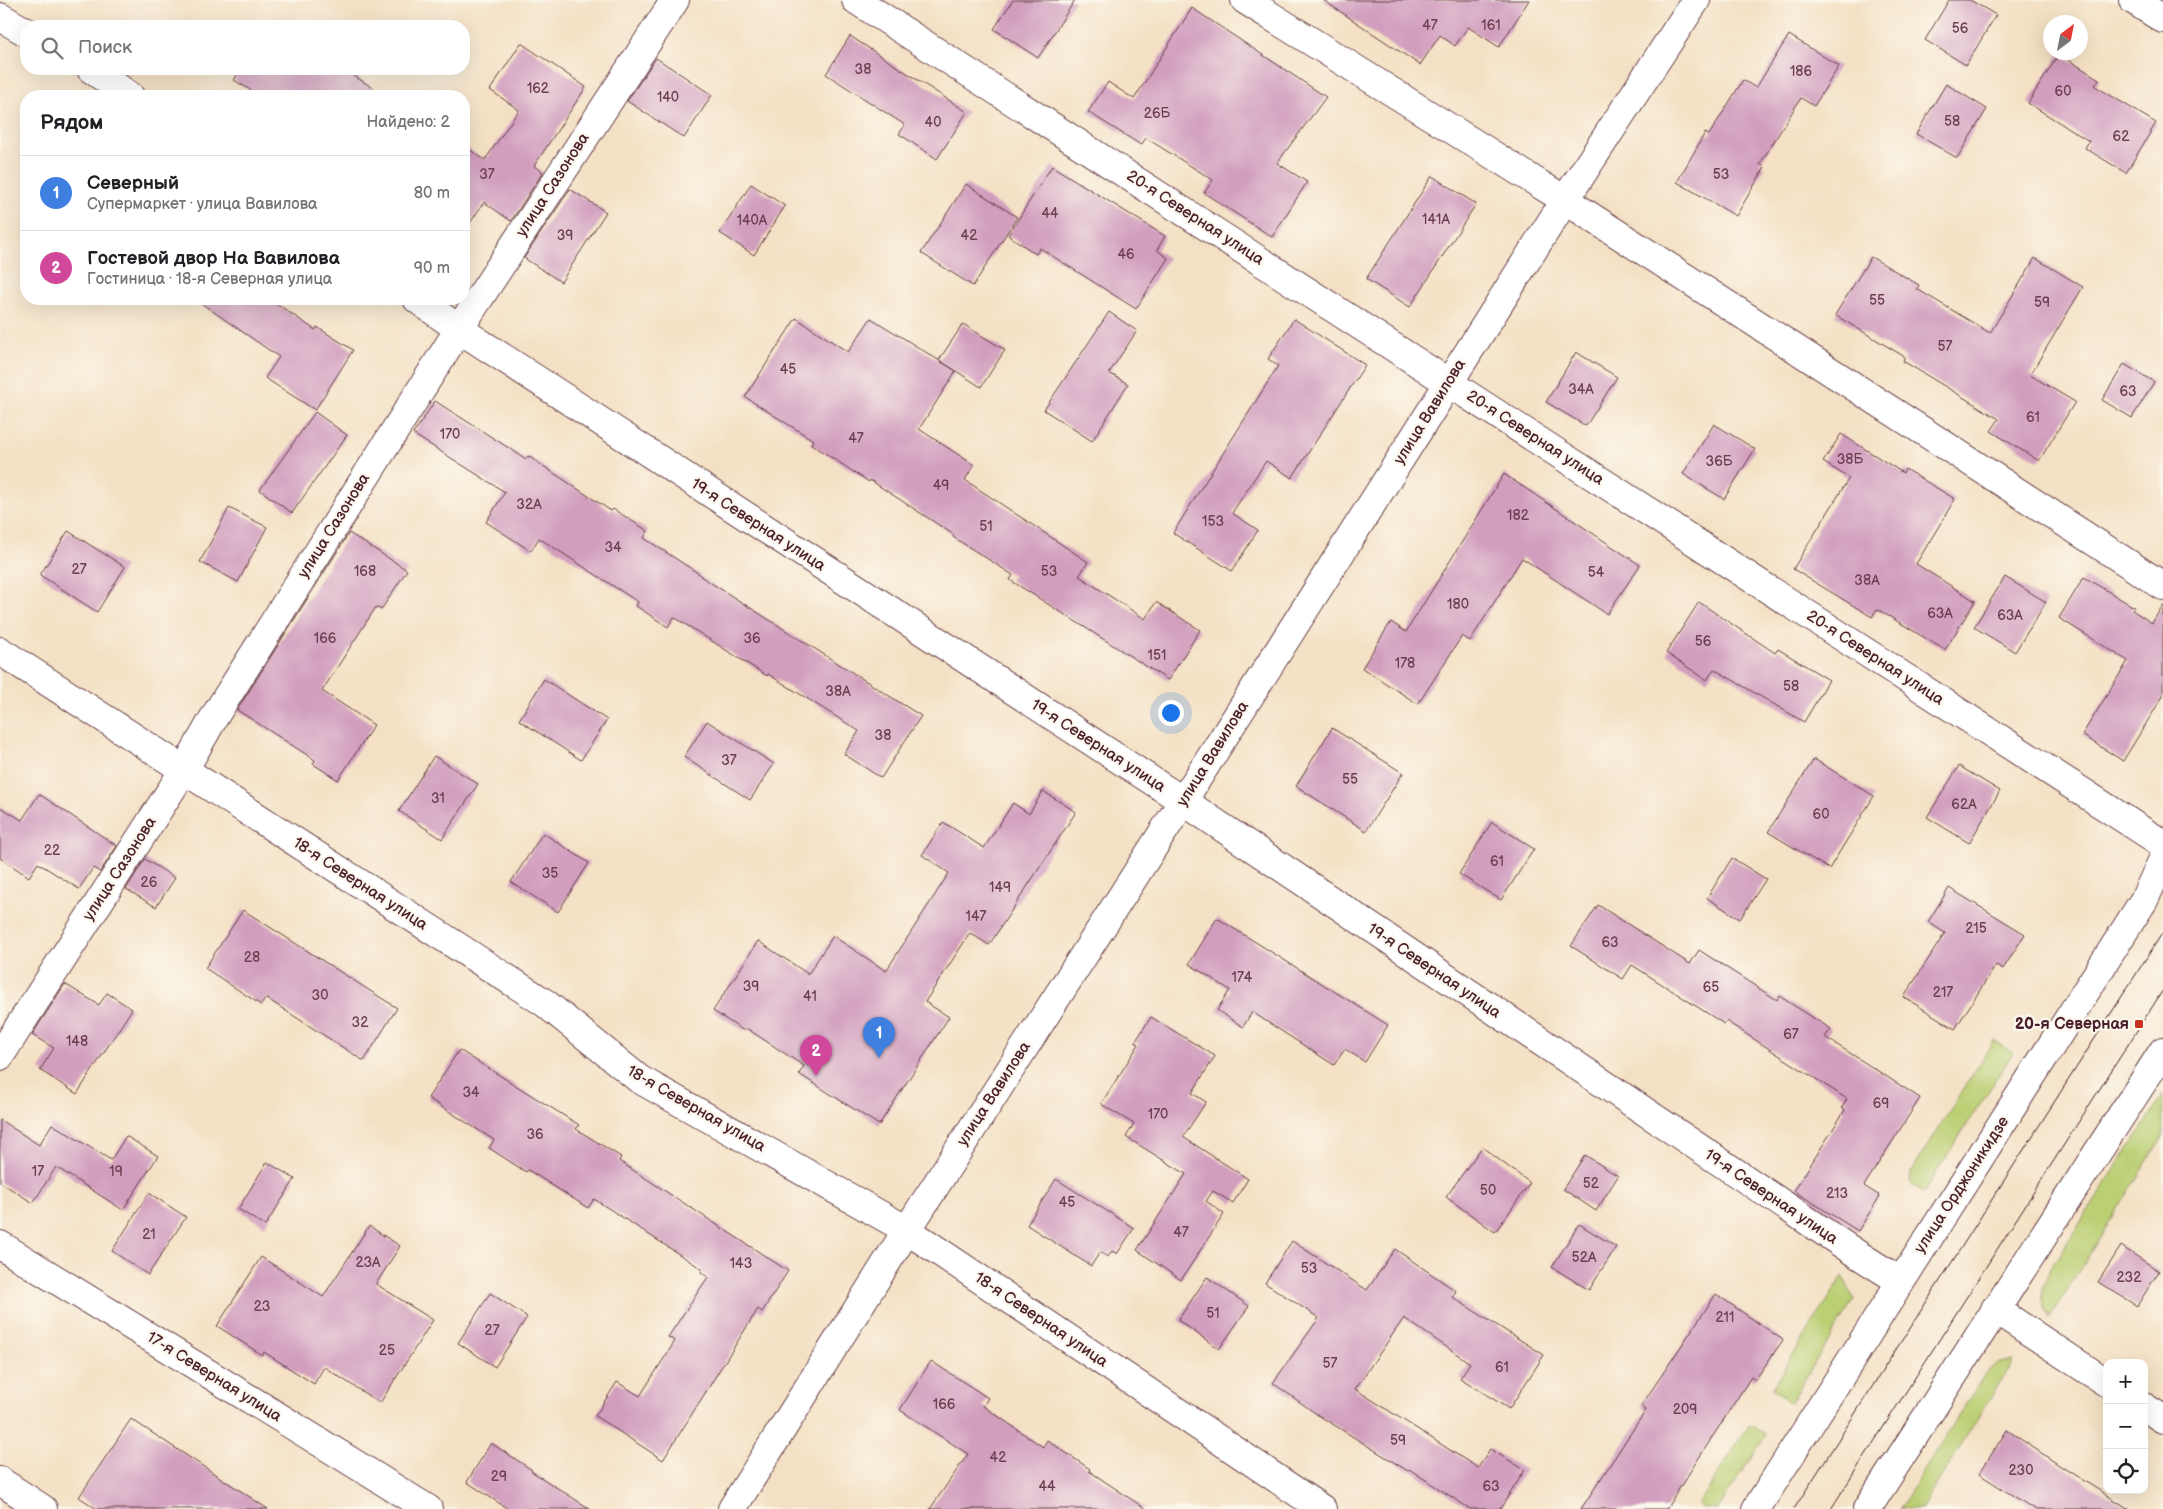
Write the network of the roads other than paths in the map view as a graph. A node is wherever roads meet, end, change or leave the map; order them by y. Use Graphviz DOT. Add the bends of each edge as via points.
graph roads {
  1 [pos="675,0"];
  2 [pos="856,0"];
  3 [pos="1245,0"];
  4 [pos="1696,0"];
  5 [pos="2133,0"];
  6 [pos="0,17"];
  7 [pos="2163,19"];
  8 [pos="20,29"];
  9 [pos="100,75"];
  10 [pos="121,90"];
  11 [pos="1564,200"];
  12 [pos="425,305"];
  13 [pos="459,329"];
  14 [pos="1450,382"];
  15 [pos="2163,586"];
  16 [pos="0,651"];
  17 [pos="184,770"];
  18 [pos="1183,801"];
  19 [pos="2163,844"];
  20 [pos="2163,859"];
  21 [pos="2163,1051"];
  22 [pos="0,1056"];
  23 [pos="907,1230"];
  24 [pos="0,1245"];
  25 [pos="1900,1281"];
  26 [pos="1995,1309"];
  27 [pos="2103,1380"];
  28 [pos="2148,1410"];
  29 [pos="2163,1419"];
  30 [pos="0,1482"];
  31 [pos="43,1509"];
  32 [pos="428,1509"];
  33 [pos="732,1509"];
  34 [pos="1322,1509"];
  35 [pos="1756,1509"];
  36 [pos="1867,1509"];
  1 -- 13 [label="street, улица Сазонова"];
  2 -- 14 [label="street, 20-я Северная улица"];
  3 -- 11 [label="street"];
  4 -- 11 [label="street, улица Вавилова"];
  5 -- 7 [label="street"];
  6 -- 8 [label="street"];
  9 -- 10 [label="street"];
  11 -- 14 [label="street, улица Вавилова"];
  11 -- 15 [label="street"];
  12 -- 13 [label="street, 19-я Северная улица"];
  13 -- 17 [label="street, улица Сазонова"];
  13 -- 18 [label="street, 19-я Северная улица"];
  14 -- 18 [label="street, улица Вавилова"];
  14 -- 19 [label="street, 20-я Северная улица"];
  16 -- 17 [label="street, 18-я Северная улица"];
  17 -- 22 [label="street, улица Сазонова"];
  17 -- 23 [label="street, 18-я Северная улица" via="545,1003 639,1079"];
  18 -- 23 [label="street, улица Вавилова"];
  18 -- 25 [label="street, 19-я Северная улица"];
  20 -- 25 [label="street, улица Орджоникидзе" via="2144,900"];
  21 -- 26 [label="street"];
  23 -- 33 [label="street, улица Вавилова"];
  23 -- 34 [label="street, 18-я Северная улица"];
  24 -- 32 [label="street, 17-я Северная улица"];
  25 -- 35 [label="street, улица Орджоникидзе"];
  26 -- 27 [label="street"];
  26 -- 36 [label="street"];
  28 -- 29 [label="street"];
  30 -- 31 [label="street"];
}
